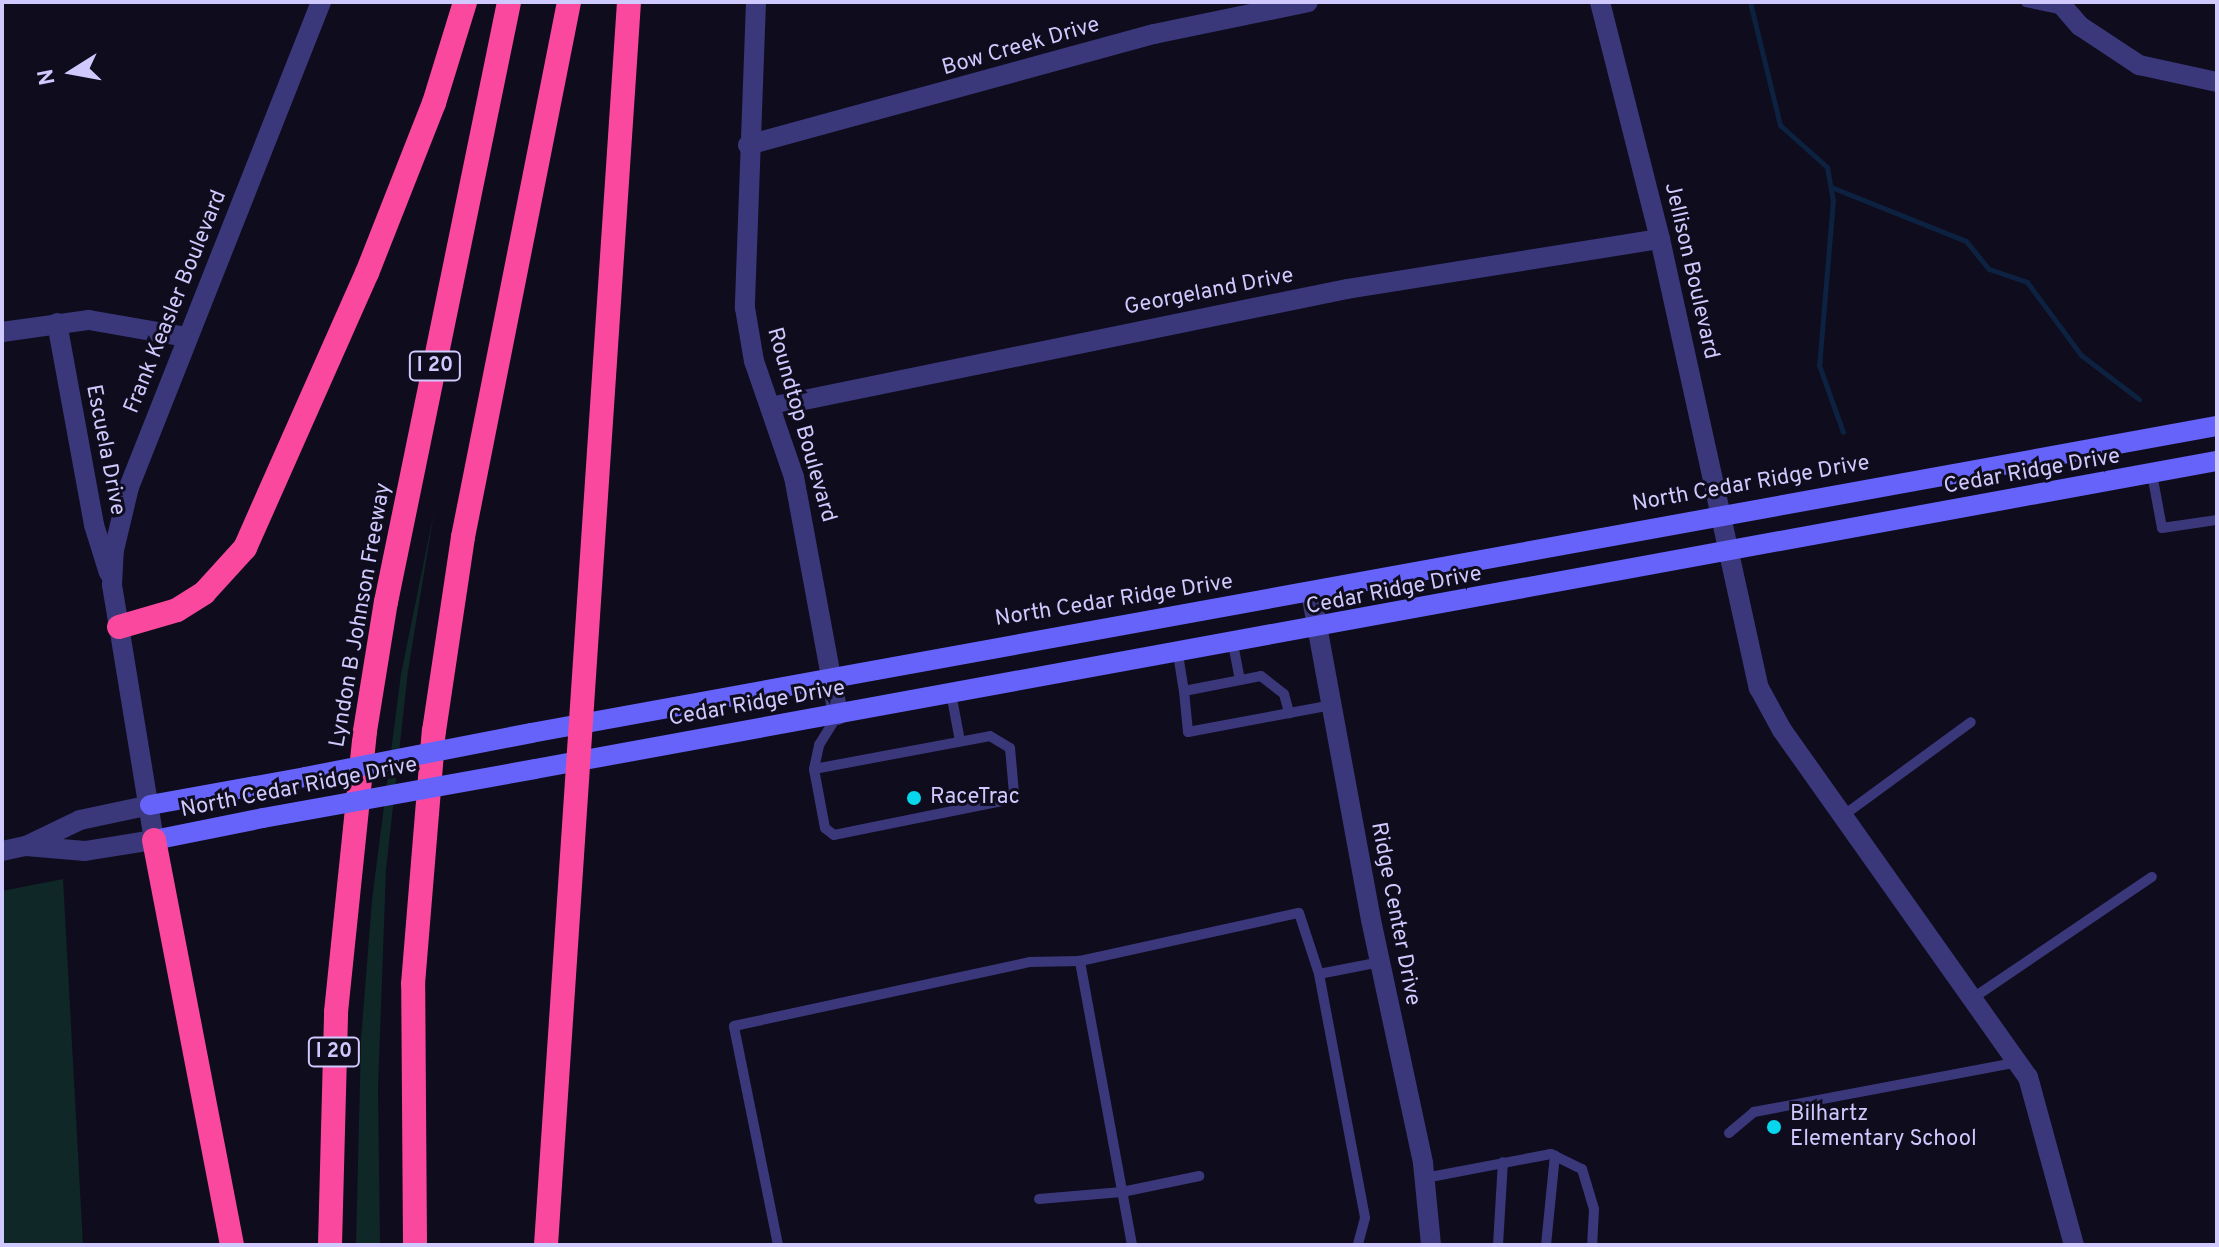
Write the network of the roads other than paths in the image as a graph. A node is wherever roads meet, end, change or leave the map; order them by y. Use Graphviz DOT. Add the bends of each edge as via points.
graph roads {
  1 [pos="321,2"];
  2 [pos="465,2"];
  3 [pos="509,2"];
  4 [pos="569,2"];
  5 [pos="629,2"];
  6 [pos="756,2"];
  7 [pos="1308,2"];
  8 [pos="1600,2"];
  9 [pos="2026,2"];
  10 [pos="2062,6"];
  11 [pos="2217,82"];
  12 [pos="748,145"];
  13 [pos="1660,239"];
  14 [pos="57,323"];
  15 [pos="2,332"];
  16 [pos="186,337"];
  17 [pos="770,407"];
  18 [pos="2217,426"];
  19 [pos="2217,461"];
  20 [pos="2152,474"];
  21 [pos="1721,514"];
  22 [pos="2217,520"];
  23 [pos="1727,553"];
  24 [pos="112,585"];
  25 [pos="1311,593"];
  26 [pos="119,627"];
  27 [pos="1318,630"];
  28 [pos="1233,644"];
  29 [pos="1178,654"];
  30 [pos="830,677"];
  31 [pos="1240,679"];
  32 [pos="1184,691"];
  33 [pos="951,693"];
  34 [pos="1334,705"];
  35 [pos="1289,713"];
  36 [pos="838,715"];
  37 [pos="1971,722"];
  38 [pos="583,723"];
  39 [pos="960,741"];
  40 [pos="579,759"];
  41 [pos="814,769"];
  42 [pos="150,805"];
  43 [pos="1844,815"];
  44 [pos="154,840"];
  45 [pos="26,846"];
  46 [pos="2,851"];
  47 [pos="2152,877"];
  48 [pos="1080,961"];
  49 [pos="1380,962"];
  50 [pos="1319,974"];
  51 [pos="1973,998"];
  52 [pos="2018,1062"];
  53 [pos="1729,1133"];
  54 [pos="1555,1155"];
  55 [pos="1503,1162"];
  56 [pos="1199,1176"];
  57 [pos="1425,1178"];
  58 [pos="1122,1192"];
  59 [pos="1039,1199"];
  60 [pos="232,1245"];
  61 [pos="330,1245"];
  62 [pos="415,1245"];
  63 [pos="546,1245"];
  64 [pos="778,1245"];
  65 [pos="1132,1245"];
  66 [pos="1358,1245"];
  67 [pos="1431,1245"];
  68 [pos="1498,1245"];
  69 [pos="1546,1245"];
  70 [pos="1592,1245"];
  71 [pos="2074,1245"];
  1 -- 16 [label="street, Frank Keasler Boulevard"];
  2 -- 26 [label="highway" via="434,103 367,273 245,548 204,593 177,610"];
  3 -- 61 [label="highway, Lyndon B Johnson Freeway / I 20" via="386,602 365,731 336,1012"];
  4 -- 62 [label="highway, I 20" via="463,537 434,731 413,984"];
  5 -- 38 [label="highway"];
  6 -- 12 [label="street, Roundtop Boulevard"];
  7 -- 12 [label="street, Bow Creek Drive" via="1154,34"];
  8 -- 13 [label="street, Jellison Boulevard"];
  9 -- 10 [label="lane"];
  10 -- 11 [label="street" via="2080,26 2139,65"];
  12 -- 17 [label="street, Roundtop Boulevard" via="745,308 754,361"];
  13 -- 17 [label="street, Georgeland Drive" via="1347,289"];
  13 -- 21 [label="street, Jellison Boulevard"];
  14 -- 15 [label="street"];
  14 -- 16 [label="street" via="89,320"];
  14 -- 24 [label="street, Escuela Drive" via="94,525"];
  16 -- 24 [label="street, Frank Keasler Boulevard" via="129,487"];
  17 -- 30 [label="street, Roundtop Boulevard" via="811,551"];
  18 -- 21 [label="main road, North Cedar Ridge Drive"];
  19 -- 20 [label="main road, Cedar Ridge Drive"];
  20 -- 22 [label="lane" via="2162,528"];
  20 -- 23 [label="main road, Cedar Ridge Drive"];
  21 -- 23 [label="street, Jellison Boulevard"];
  21 -- 25 [label="main road, North Cedar Ridge Drive"];
  23 -- 27 [label="main road, Cedar Ridge Drive"];
  23 -- 43 [label="street, Jellison Boulevard" via="1759,688"];
  24 -- 26 [label="street, Frank Keasler Boulevard"];
  25 -- 27 [label="street, Ridge Center Drive"];
  25 -- 30 [label="main road, North Cedar Ridge Drive"];
  26 -- 42 [label="street, Frank Keasler Boulevard"];
  27 -- 28 [label="main road, Cedar Ridge Drive"];
  27 -- 34 [label="street, Ridge Center Drive"];
  28 -- 29 [label="main road, Cedar Ridge Drive"];
  28 -- 31 [label="lane"];
  29 -- 32 [label="lane"];
  29 -- 33 [label="main road, Cedar Ridge Drive"];
  30 -- 36 [label="street, Roundtop Boulevard"];
  30 -- 38 [label="main road, North Cedar Ridge Drive"];
  31 -- 32 [label="lane"];
  31 -- 35 [label="lane" via="1261,676 1273,683"];
  32 -- 35 [label="lane" via="1188,732"];
  33 -- 36 [label="main road, Cedar Ridge Drive"];
  33 -- 39 [label="lane"];
  34 -- 35 [label="lane"];
  34 -- 49 [label="street, Ridge Center Drive"];
  36 -- 40 [label="main road, Cedar Ridge Drive"];
  36 -- 41 [label="lane" via="819,745"];
  37 -- 43 [label="lane"];
  38 -- 40 [label="highway"];
  38 -- 42 [label="main road, North Cedar Ridge Drive, bridge"];
  39 -- 41 [label="lane"];
  39 -- 41 [label="lane" via="990,736 1010,748 1014,793 1002,801 834,835 825,828"];
  40 -- 44 [label="main road, North Cedar Ridge Drive, bridge"];
  40 -- 63 [label="highway"];
  42 -- 44 [label="street, Frank Keasler Boulevard"];
  42 -- 45 [label="street, North Cedar Ridge Drive" via="80,820"];
  43 -- 51 [label="street, Jellison Boulevard"];
  44 -- 45 [label="street, North Cedar Ridge Drive" via="85,851"];
  44 -- 60 [label="highway"];
  45 -- 46 [label="street, North Cedar Ridge Drive"];
  47 -- 51 [label="lane"];
  48 -- 50 [label="lane" via="1299,913"];
  48 -- 58 [label="lane"];
  48 -- 64 [label="lane" via="1030,962 734,1026"];
  49 -- 50 [label="lane"];
  49 -- 57 [label="street, Ridge Center Drive"];
  50 -- 66 [label="lane" via="1365,1218"];
  51 -- 52 [label="street, Jellison Boulevard"];
  52 -- 53 [label="lane" via="1754,1112"];
  52 -- 71 [label="street, Jellison Boulevard" via="2028,1077"];
  54 -- 55 [label="lane"];
  54 -- 69 [label="lane"];
  54 -- 70 [label="lane" via="1582,1169 1594,1209"];
  55 -- 57 [label="lane"];
  55 -- 68 [label="lane"];
  56 -- 58 [label="lane"];
  57 -- 67 [label="street, Ridge Center Drive"];
  58 -- 59 [label="lane"];
  58 -- 65 [label="lane"];
}
